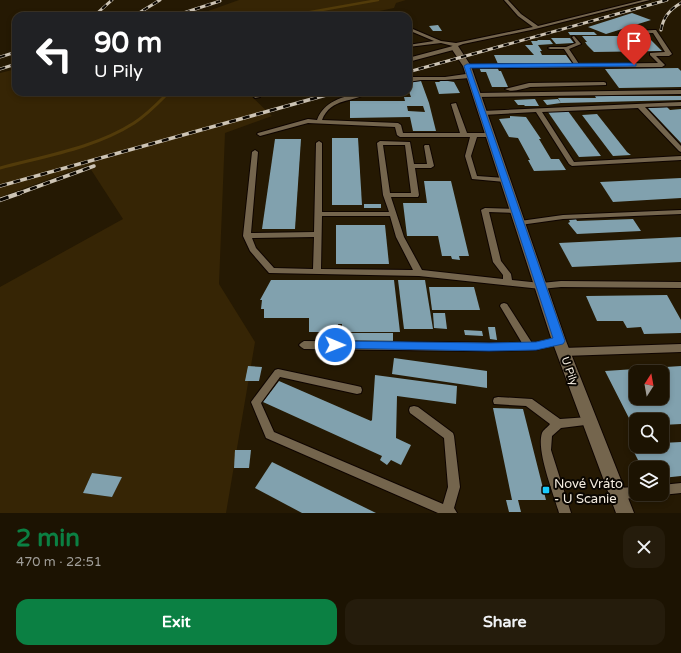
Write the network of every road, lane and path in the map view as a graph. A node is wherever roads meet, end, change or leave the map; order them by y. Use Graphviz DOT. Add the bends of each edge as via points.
graph roads {
  1 [pos="506,0"];
  2 [pos="648,0"];
  3 [pos="537,27"];
  4 [pos="412,30"];
  5 [pos="621,33"];
  6 [pos="574,36"];
  7 [pos="441,42"];
  8 [pos="412,46"];
  9 [pos="456,46"];
  10 [pos="550,48"];
  11 [pos="566,48"];
  12 [pos="486,58"];
  13 [pos="412,59"];
  14 [pos="577,65"];
  15 [pos="488,66"];
  16 [pos="469,71"];
  17 [pos="412,79"];
  18 [pos="604,84"];
  19 [pos="681,92"];
  20 [pos="476,93"];
  21 [pos="354,96"];
  22 [pos="454,104"];
  23 [pos="681,104"];
  24 [pos="640,106"];
  25 [pos="538,111"];
  26 [pos="483,113"];
  27 [pos="319,121"];
  28 [pos="260,134"];
  29 [pos="464,135"];
  30 [pos="474,135"];
  31 [pos="490,135"];
  32 [pos="319,143"];
  33 [pos="428,146"];
  34 [pos="681,150"];
  35 [pos="255,152"];
  36 [pos="681,158"];
  37 [pos="412,166"];
  38 [pos="505,180"];
  39 [pos="387,195"];
  40 [pos="516,211"];
  41 [pos="681,212"];
  42 [pos="318,214"];
  43 [pos="393,214"];
  44 [pos="520,223"];
  45 [pos="318,234"];
  46 [pos="247,236"];
  47 [pos="317,272"];
  48 [pos="419,273"];
  49 [pos="508,282"];
  50 [pos="681,285"];
  51 [pos="541,286"];
  52 [pos="504,306"];
  53 [pos="304,345"];
  54 [pos="529,346"];
  55 [pos="561,346"];
  56 [pos="681,348"];
  57 [pos="357,390"];
  58 [pos="498,401"];
  59 [pos="414,410"];
  60 [pos="589,421"];
  61 [pos="558,424"];
  62 [pos="681,488"];
  63 [pos="669,489"];
  64 [pos="629,492"];
  65 [pos="617,493"];
  66 [pos="449,512"];
  67 [pos="565,513"];
  68 [pos="625,513"];
  1 -- 3 [label="lane" via="511,8"];
  2 -- 3 [label="lane"];
  3 -- 9 [label="lane"];
  4 -- 7 [label="lane"];
  5 -- 14 [label="lane" via="654,31 669,54 652,54 662,65"];
  6 -- 11 [label="lane" via="579,44"];
  7 -- 8 [label="lane"];
  7 -- 9 [label="lane"];
  9 -- 13 [label="lane"];
  9 -- 16 [label="street, U Pily"];
  10 -- 11 [label="lane"];
  11 -- 14 [label="lane"];
  12 -- 15 [label="lane"];
  14 -- 15 [label="lane"];
  15 -- 16 [label="lane"];
  16 -- 17 [label="lane" via="461,76 442,79 424,77"];
  16 -- 20 [label="street, U Pily"];
  18 -- 20 [label="lane" via="529,85"];
  19 -- 20 [label="lane"];
  20 -- 26 [label="street, U Pily"];
  21 -- 27 [label="lane" via="335,102 321,115"];
  22 -- 29 [label="lane"];
  23 -- 24 [label="lane"];
  24 -- 25 [label="lane"];
  24 -- 34 [label="lane"];
  25 -- 26 [label="lane"];
  25 -- 36 [label="lane" via="572,164"];
  26 -- 31 [label="street, U Pily"];
  27 -- 28 [label="lane" via="308,120"];
  27 -- 29 [label="lane" via="398,125 400,135"];
  29 -- 30 [label="lane"];
  30 -- 31 [label="lane"];
  30 -- 38 [label="lane" via="468,156 474,178"];
  31 -- 38 [label="street, U Pily"];
  32 -- 42 [label="lane"];
  33 -- 37 [label="lane" via="431,166"];
  35 -- 46 [label="lane"];
  37 -- 39 [label="lane" via="415,195"];
  37 -- 39 [label="lane" via="408,143 380,143"];
  38 -- 40 [label="street, U Pily"];
  39 -- 43 [label="lane"];
  40 -- 44 [label="street, U Pily"];
  40 -- 49 [label="lane" via="485,210 497,262 507,274"];
  41 -- 44 [label="lane" via="563,217"];
  42 -- 43 [label="lane"];
  42 -- 45 [label="lane"];
  43 -- 48 [label="lane" via="400,237"];
  44 -- 51 [label="street, U Pily"];
  45 -- 46 [label="lane"];
  45 -- 47 [label="lane"];
  46 -- 47 [label="lane" via="253,249 272,271"];
  47 -- 48 [label="lane"];
  48 -- 49 [label="lane"];
  49 -- 51 [label="lane"];
  50 -- 51 [label="lane"];
  51 -- 55 [label="street, U Pily"];
  52 -- 54 [label="lane"];
  53 -- 54 [label="lane"];
  54 -- 55 [label="lane"];
  55 -- 56 [label="lane"];
  55 -- 60 [label="street, U Pily"];
  57 -- 66 [label="lane" via="278,373 256,402 270,435"];
  58 -- 61 [label="lane" via="528,402"];
  59 -- 66 [label="lane" via="449,436 454,487"];
  60 -- 61 [label="lane"];
  60 -- 65 [label="street, U Pily"];
  61 -- 67 [label="lane" via="547,434 546,450"];
  62 -- 63 [label="lane"];
  64 -- 65 [label="lane"];
  65 -- 68 [label="street, U Pily"];
}
